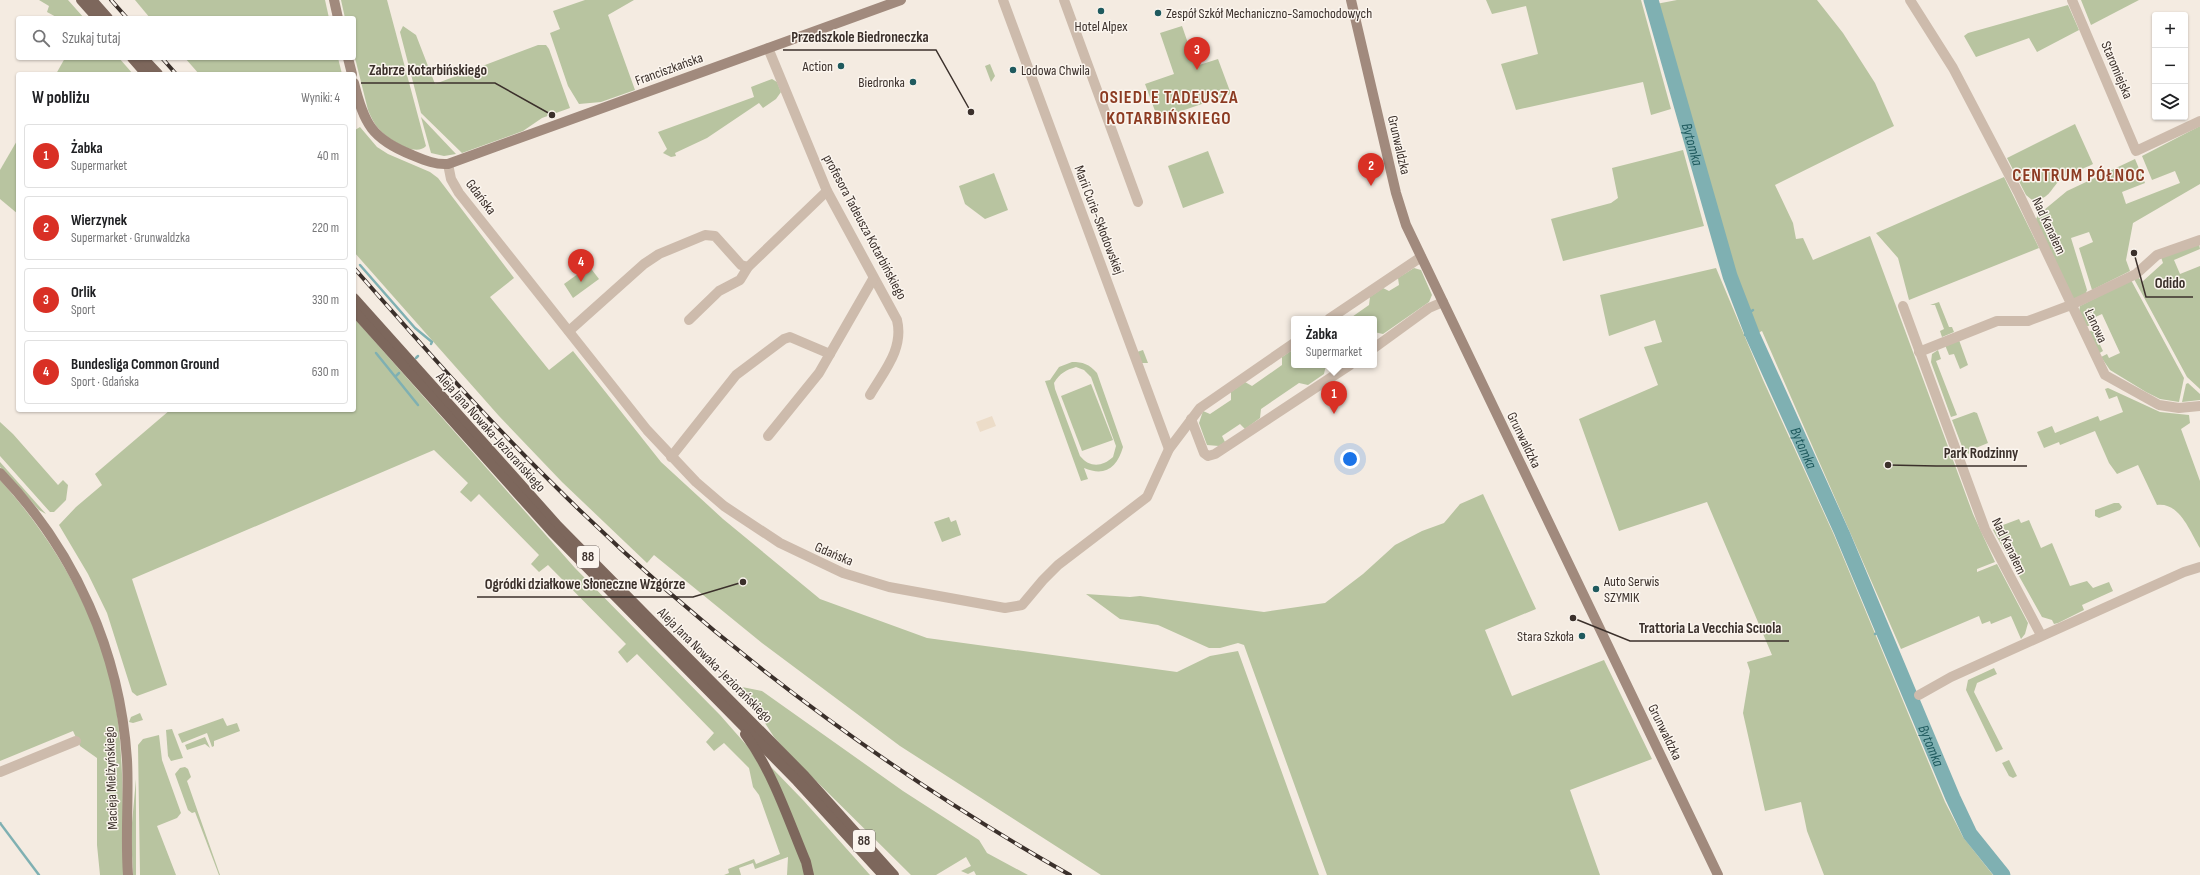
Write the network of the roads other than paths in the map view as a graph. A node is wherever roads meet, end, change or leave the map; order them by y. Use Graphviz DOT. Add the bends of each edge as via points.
graph roads {
  1 [pos="81,0"];
  2 [pos="92,0"];
  3 [pos="334,0"];
  4 [pos="901,0"];
  5 [pos="1003,0"];
  6 [pos="1064,0"];
  7 [pos="1351,0"];
  8 [pos="1910,0"];
  9 [pos="2072,0"];
  10 [pos="95,16"];
  11 [pos="106,16"];
  12 [pos="338,16"];
  13 [pos="768,48"];
  14 [pos="134,60"];
  15 [pos="145,60"];
  16 [pos="348,60"];
  17 [pos="144,72"];
  18 [pos="156,72"];
  19 [pos="352,72"];
  20 [pos="356,90"];
  21 [pos="2200,121"];
  22 [pos="448,164"];
  23 [pos="827,191"];
  24 [pos="1138,202"];
  25 [pos="2200,240"];
  26 [pos="1421,257"];
  27 [pos="748,267"];
  28 [pos="873,279"];
  29 [pos="356,300"];
  30 [pos="1443,302"];
  31 [pos="2071,305"];
  32 [pos="1903,306"];
  33 [pos="356,313"];
  34 [pos="1333,316"];
  35 [pos="689,320"];
  36 [pos="569,331"];
  37 [pos="1291,345"];
  38 [pos="1377,346"];
  39 [pos="1919,352"];
  40 [pos="830,354"];
  41 [pos="1345,368"];
  42 [pos="870,395"];
  43 [pos="2200,406"];
  44 [pos="1191,419"];
  45 [pos="768,436"];
  46 [pos="1169,449"];
  47 [pos="671,457"];
  48 [pos="0,473"];
  49 [pos="2200,567"];
  50 [pos="2041,635"];
  51 [pos="1919,695"];
  52 [pos="723,705"];
  53 [pos="76,742"];
  54 [pos="0,772"];
  55 [pos="128,875"];
  56 [pos="809,875"];
  57 [pos="883,875"];
  58 [pos="894,875"];
  59 [pos="1718,875"];
  1 -- 10 [label="main road"];
  2 -- 11 [label="main road"];
  3 -- 12 [label="street"];
  4 -- 13 [label="street, Franciszkańska"];
  5 -- 46 [label="street, Marii Curie-Skłodowskiej"];
  6 -- 24 [label="street"];
  7 -- 26 [label="street, Grunwaldzka" via="1396,193 1406,225"];
  8 -- 31 [label="street, Nad Kanałem" via="1953,68 2028,213"];
  9 -- 21 [label="street, Staromiejska" via="2136,151"];
  13 -- 22 [label="street, Franciszkańska"];
  13 -- 23 [label="street, profesora Tadeusza Kotarbińskiego"];
  14 -- 17 [label="main road"];
  15 -- 18 [label="main road"];
  16 -- 19 [label="street"];
  20 -- 22 [label="street" via="365,120 380,138 397,149 421,159"];
  22 -- 36 [label="street, Gdańska" via="451,178 459,193"];
  23 -- 27 [label="street"];
  23 -- 28 [label="street, profesora Tadeusza Kotarbińskiego"];
  25 -- 31 [label="street, Łanowa" via="2157,256 2136,274"];
  26 -- 30 [label="street, Grunwaldzka"];
  26 -- 34 [label="street"];
  27 -- 35 [label="street" via="740,280 719,291"];
  27 -- 36 [label="street" via="741,265 715,236 705,235 659,254 644,264"];
  28 -- 40 [label="street"];
  28 -- 42 [label="street, profesora Tadeusza Kotarbińskiego" via="894,313 900,334 890,361"];
  29 -- 58 [label="main road, Aleja Jana Nowaka-Jeziorańskiego / 88" via="558,526 772,743"];
  30 -- 38 [label="street" via="1429,308"];
  30 -- 59 [label="street, Grunwaldzka"];
  31 -- 39 [label="street" via="2028,321 1997,321"];
  31 -- 43 [label="street, Łanowa" via="2105,375 2158,405 2179,408"];
  32 -- 39 [label="street, Nad Kanałem"];
  33 -- 52 [label="main road, Aleja Jana Nowaka-Jeziorańskiego / 88" via="552,532"];
  36 -- 47 [label="street, Gdańska"];
  37 -- 44 [label="street" via="1200,408"];
  39 -- 50 [label="street, Nad Kanałem" via="1985,529"];
  40 -- 45 [label="street" via="819,373"];
  40 -- 47 [label="street" via="790,337 784,339 736,375"];
  41 -- 44 [label="street" via="1215,454 1208,456 1204,453"];
  44 -- 46 [label="street"];
  46 -- 47 [label="street, Gdańska" via="1148,497 1058,565 1017,608 889,587 830,568 780,543 743,519 704,489"];
  48 -- 55 [label="street, Macieja Mielżyńskiego" via="29,505 61,551 85,596 108,656 119,695 125,733 128,776"];
  49 -- 50 [label="street"];
  50 -- 51 [label="street"];
  52 -- 56 [label="main road" via="763,762 798,842"];
  52 -- 57 [label="main road, Aleja Jana Nowaka-Jeziorańskiego / 88" via="821,806"];
  53 -- 54 [label="street"];
}
